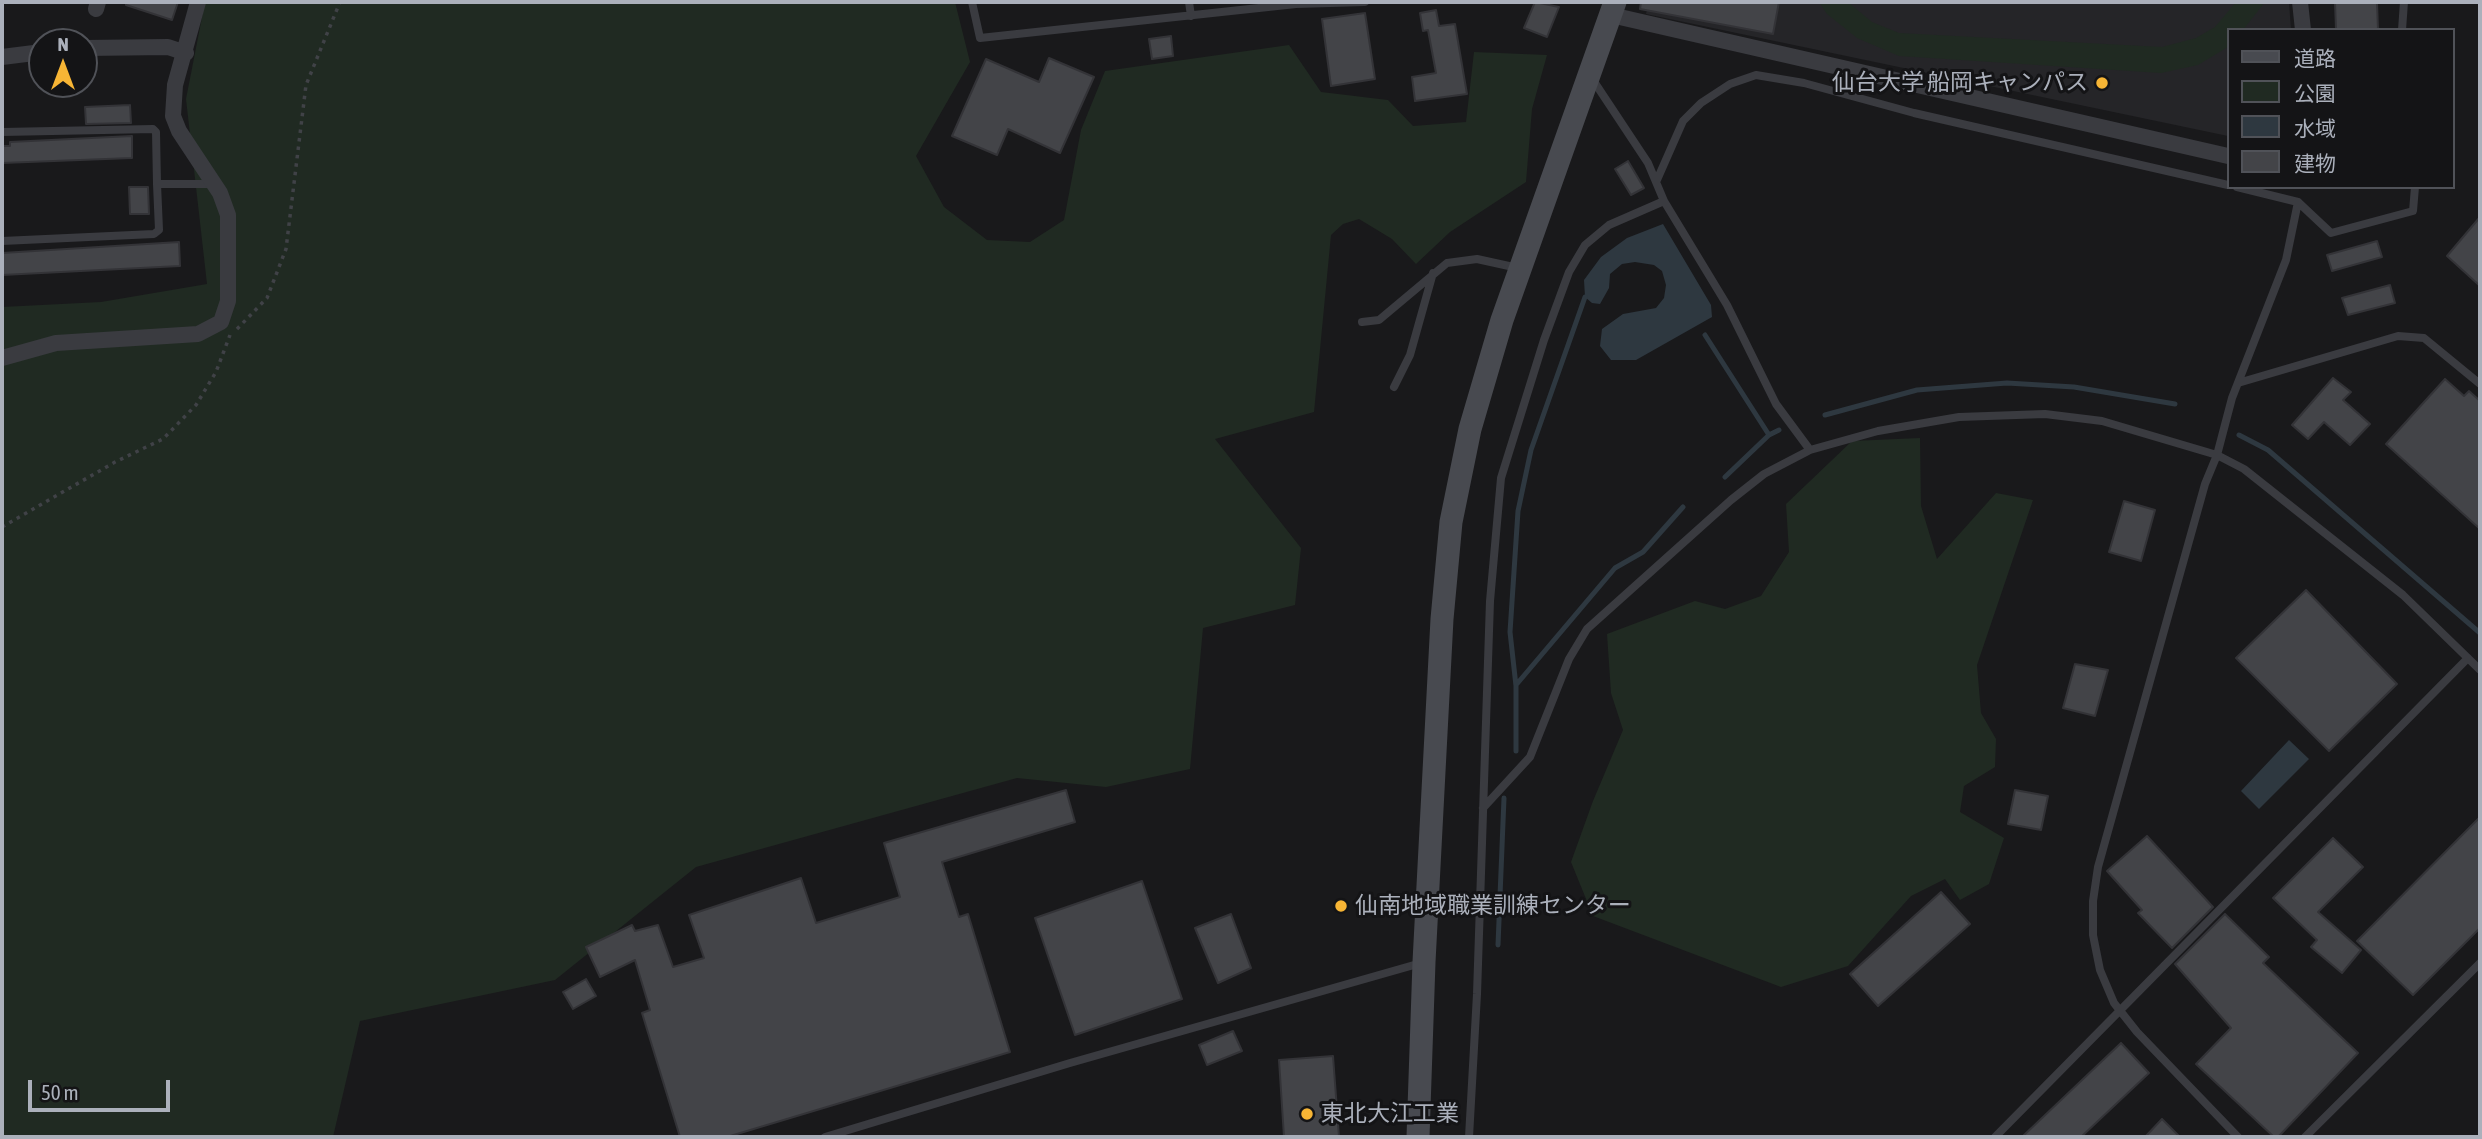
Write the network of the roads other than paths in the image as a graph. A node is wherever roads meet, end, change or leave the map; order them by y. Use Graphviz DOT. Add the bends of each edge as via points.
graph roads {
  1 [pos="198,2"];
  2 [pos="972,2"];
  3 [pos="1189,2"];
  4 [pos="1365,2"];
  5 [pos="2301,2"];
  6 [pos="2404,2"];
  7 [pos="1350,3"];
  8 [pos="1613,8"];
  9 [pos="1191,16"];
  10 [pos="2303,28"];
  11 [pos="2402,28"];
  12 [pos="98,48"];
  13 [pos="186,53"];
  14 [pos="28,54"];
  15 [pos="2,57"];
  16 [pos="1590,75"];
  17 [pos="2,132"];
  18 [pos="2226,156"];
  19 [pos="1657,180"];
  20 [pos="157,184"];
  21 [pos="214,184"];
  22 [pos="2226,185"];
  23 [pos="2245,189"];
  24 [pos="2415,189"];
  25 [pos="1664,201"];
  26 [pos="2298,202"];
  27 [pos="2,241"];
  28 [pos="1520,268"];
  29 [pos="1433,273"];
  30 [pos="1362,322"];
  31 [pos="2,358"];
  32 [pos="2238,383"];
  33 [pos="2480,384"];
  34 [pos="1394,387"];
  35 [pos="1810,450"];
  36 [pos="2217,455"];
  37 [pos="2468,658"];
  38 [pos="2480,670"];
  39 [pos="1483,808"];
  40 [pos="1424,962"];
  41 [pos="2480,963"];
  42 [pos="2120,1011"];
  43 [pos="825,1137"];
  44 [pos="1418,1137"];
  45 [pos="1469,1137"];
  46 [pos="1995,1137"];
  47 [pos="2238,1137"];
  48 [pos="2305,1137"];
  1 -- 13 [label="street"];
  2 -- 9 [label="lane" via="980,38"];
  3 -- 9 [label="lane"];
  4 -- 7 [label="lane"];
  5 -- 10 [label="street"];
  6 -- 11 [label="lane"];
  7 -- 9 [label="lane"];
  8 -- 16 [label="street"];
  8 -- 18 [label="street"];
  12 -- 13 [label="street" via="167,47"];
  13 -- 21 [label="street" via="174,85 173,116"];
  14 -- 15 [label="street"];
  16 -- 19 [label="lane"];
  16 -- 28 [label="street"];
  17 -- 20 [label="lane" via="153,129"];
  19 -- 22 [label="lane" via="1683,121 1730,84 1756,75"];
  19 -- 25 [label="lane"];
  20 -- 21 [label="lane"];
  20 -- 27 [label="lane" via="159,230 154,234"];
  21 -- 31 [label="street" via="228,215 228,301 221,322 198,334 56,343"];
  23 -- 26 [label="lane"];
  24 -- 26 [label="lane" via="2413,211 2331,233"];
  25 -- 35 [label="lane" via="1727,305 1776,404"];
  25 -- 39 [label="lane" via="1609,225 1585,245 1569,272 1513,435 1501,478 1490,601"];
  26 -- 32 [label="lane" via="2286,260"];
  28 -- 29 [label="lane" via="1477,259 1447,262"];
  28 -- 40 [label="street" via="1470,429 1451,522"];
  29 -- 30 [label="lane" via="1379,320"];
  29 -- 34 [label="lane" via="1410,355"];
  32 -- 33 [label="lane" via="2398,336 2424,338"];
  32 -- 36 [label="lane"];
  35 -- 36 [label="lane" via="1878,431 1959,417 2045,414 2102,421"];
  35 -- 39 [label="lane" via="1742,491 1587,629 1569,659 1530,757"];
  36 -- 37 [label="lane" via="2244,469 2403,595"];
  36 -- 42 [label="lane" via="2098,867 2093,935 2100,970"];
  37 -- 38 [label="lane"];
  37 -- 42 [label="lane"];
  39 -- 45 [label="lane"];
  40 -- 43 [label="lane"];
  40 -- 44 [label="street"];
  41 -- 48 [label="lane"];
  42 -- 46 [label="lane"];
  42 -- 47 [label="lane"];
}
